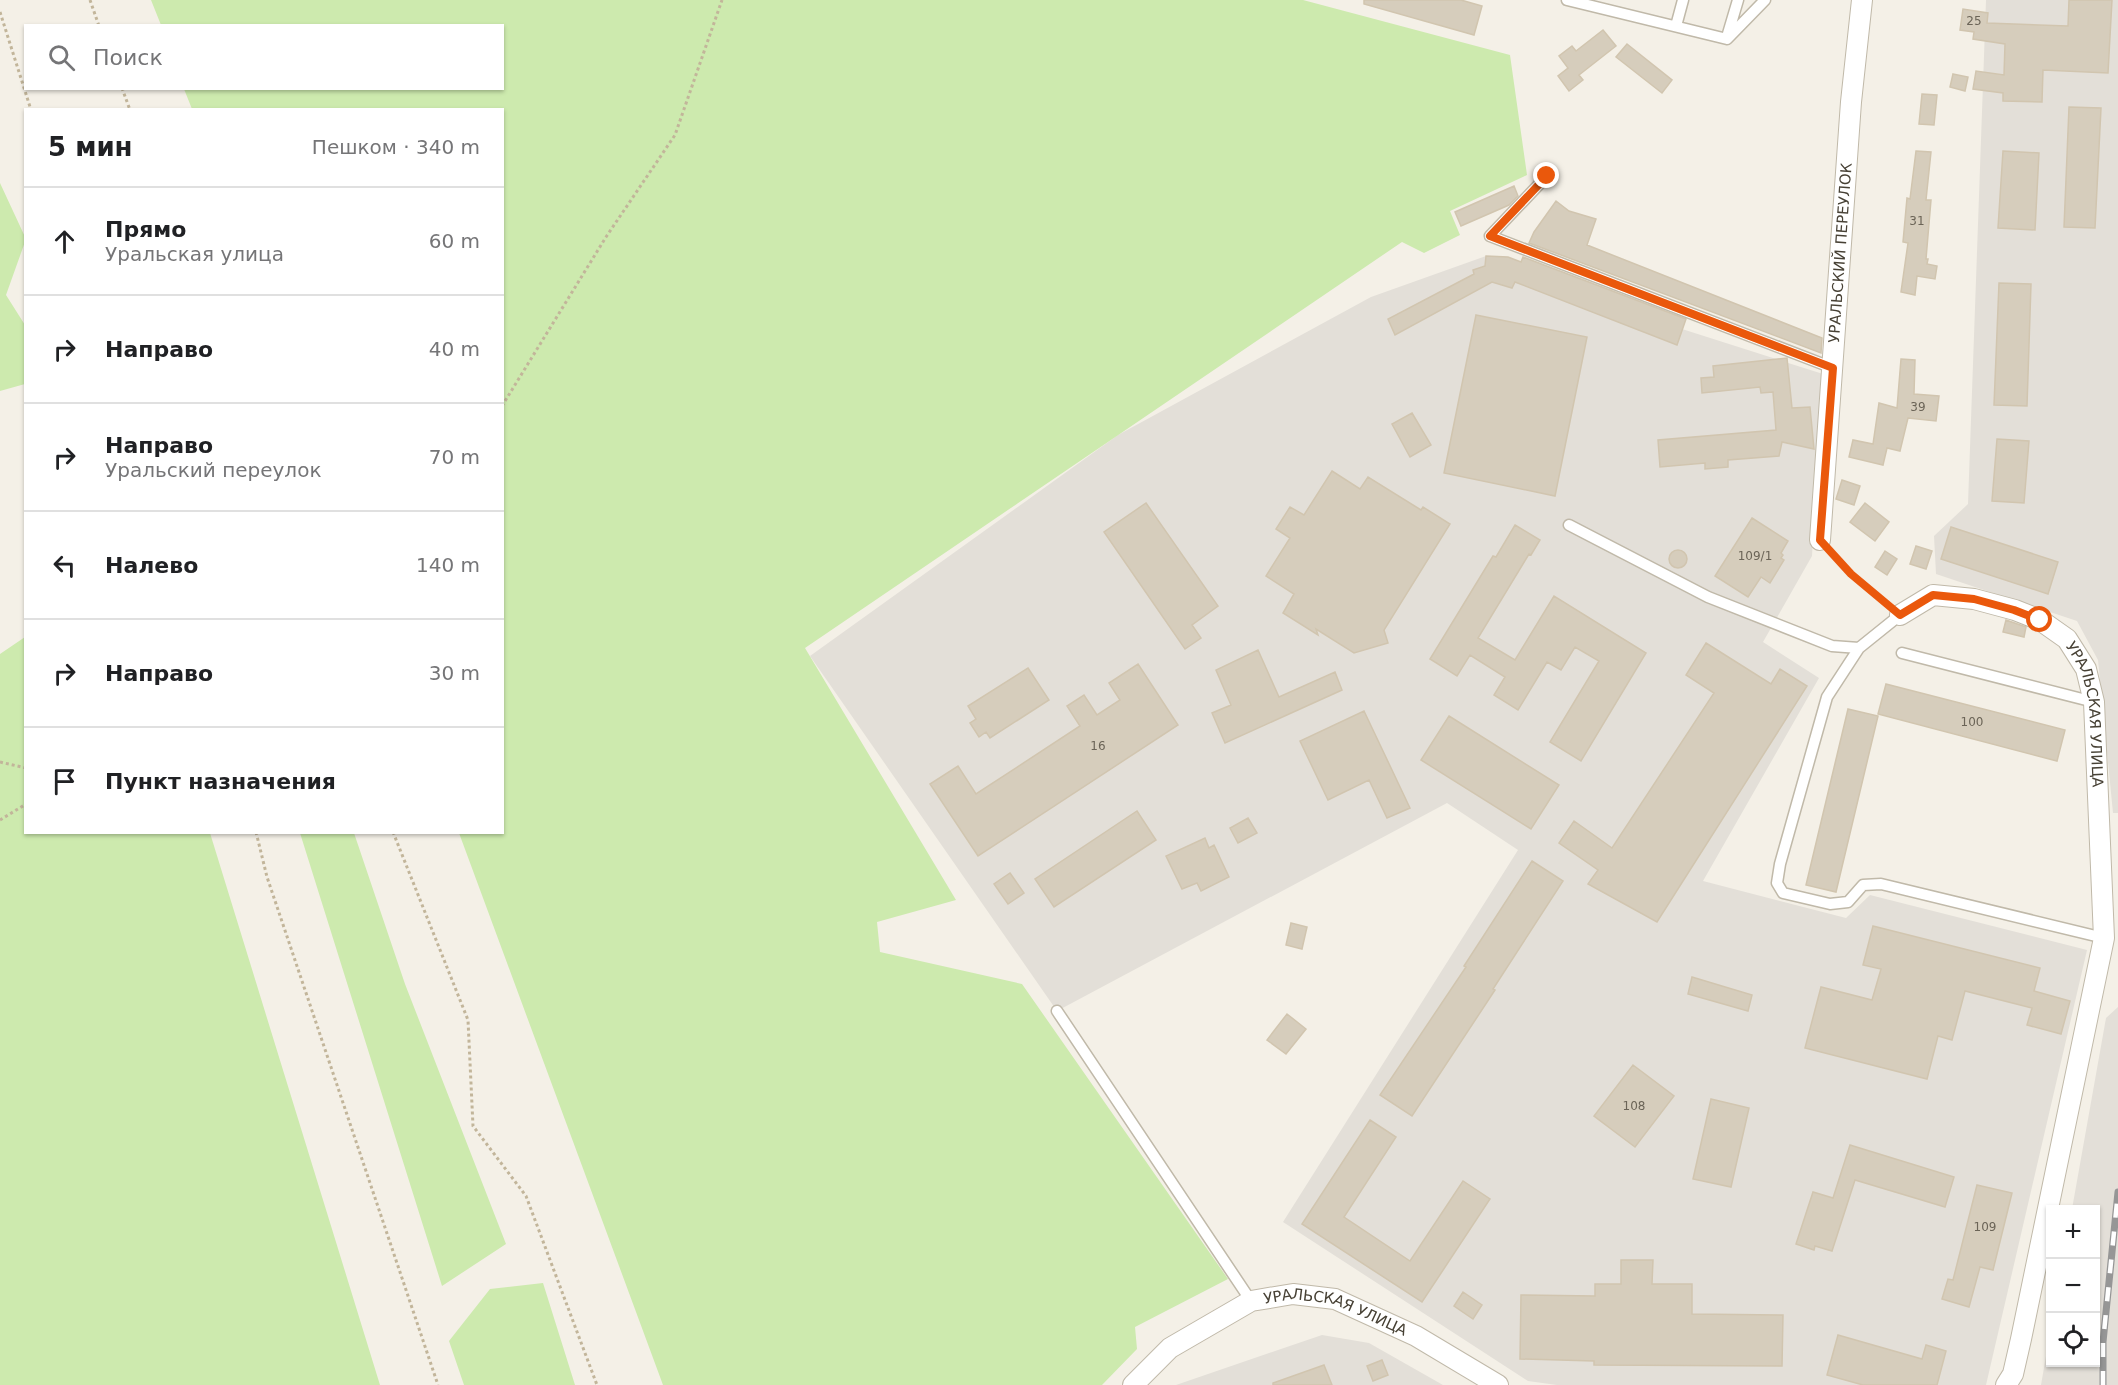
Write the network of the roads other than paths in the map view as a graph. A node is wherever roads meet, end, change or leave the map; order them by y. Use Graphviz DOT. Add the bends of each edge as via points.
graph roads {
  1 [pos="1567,0"];
  2 [pos="1683,0"];
  3 [pos="1738,0"];
  4 [pos="1765,0"];
  5 [pos="1862,0"];
  6 [pos="1676,26"];
  7 [pos="1727,39"];
  8 [pos="1547,176"];
  9 [pos="1833,368"];
  10 [pos="1569,525"];
  11 [pos="1820,540"];
  12 [pos="1900,615"];
  13 [pos="1859,648"];
  14 [pos="1902,654"];
  15 [pos="2094,702"];
  16 [pos="2111,940"];
  17 [pos="1057,1011"];
  18 [pos="1251,1301"];
  19 [pos="1133,1385"];
  20 [pos="1498,1385"];
  21 [pos="2006,1385"];
  1 -- 6 [label="lane"];
  2 -- 6 [label="lane"];
  3 -- 7 [label="lane"];
  4 -- 7 [label="lane"];
  5 -- 9 [label="street, УРАЛЬСКИЙ ПЕРЕУЛОК"];
  6 -- 7 [label="lane"];
  8 -- 9 [label="lane" via="1490,236"];
  9 -- 11 [label="street, УРАЛЬСКИЙ ПЕРЕУЛОК"];
  10 -- 13 [label="lane" via="1708,597 1832,646"];
  12 -- 13 [label="lane"];
  12 -- 15 [label="street, УРАЛЬСКАЯ УЛИЦА" via="1933,595 1974,599 2040,620 2067,639 2085,669"];
  13 -- 16 [label="lane" via="1827,697 1780,864 1777,883 1783,892 1830,904 1848,902 1863,885 1881,884"];
  14 -- 15 [label="lane"];
  15 -- 16 [label="street, УРАЛЬСКАЯ УЛИЦА"];
  16 -- 21 [label="street, УРАЛЬСКАЯ УЛИЦА" via="2013,1374"];
  17 -- 18 [label="lane"];
  18 -- 19 [label="street, УРАЛЬСКАЯ УЛИЦА" via="1170,1348"];
  18 -- 20 [label="street, УРАЛЬСКАЯ УЛИЦА" via="1293,1294 1335,1299 1416,1336"];
}
